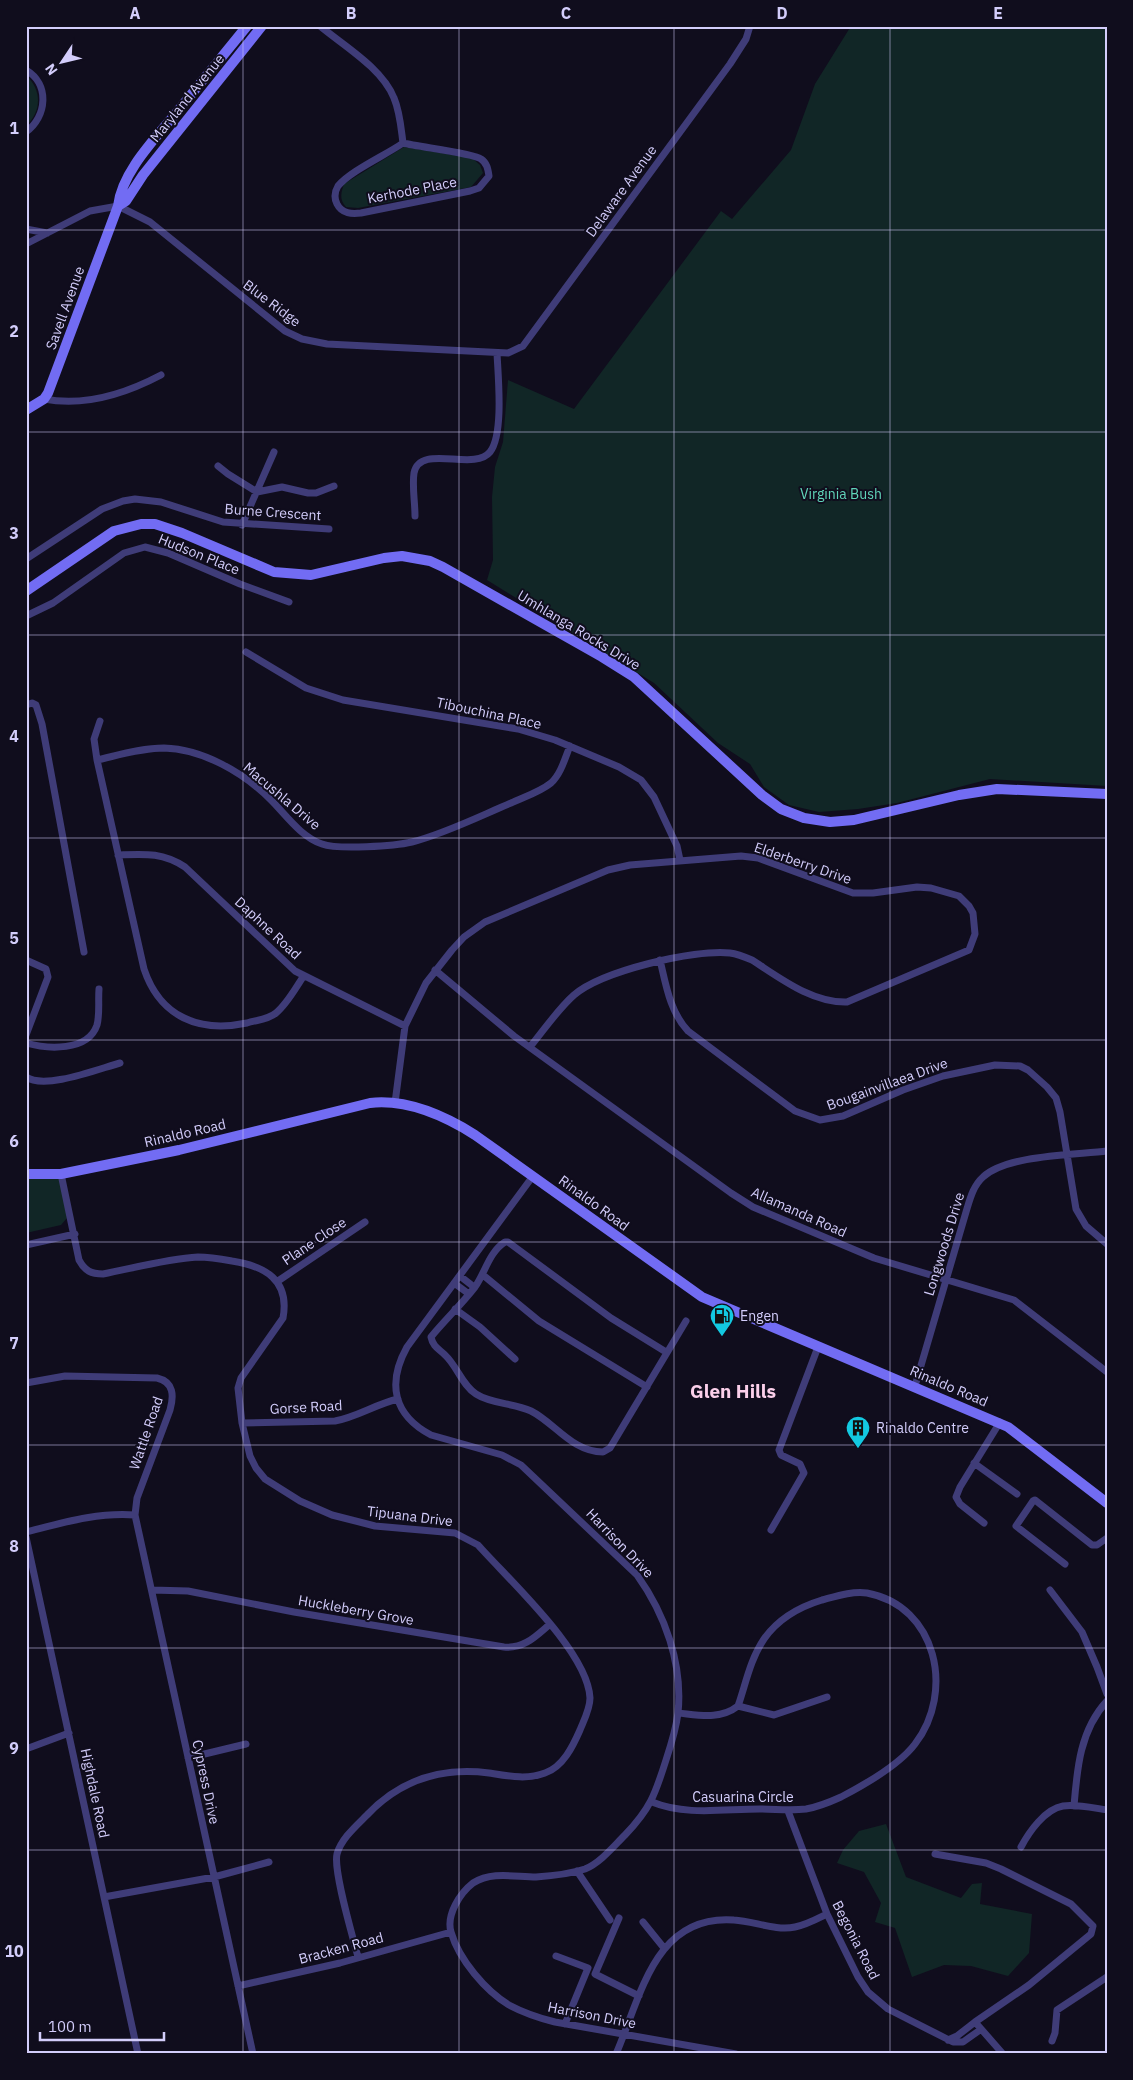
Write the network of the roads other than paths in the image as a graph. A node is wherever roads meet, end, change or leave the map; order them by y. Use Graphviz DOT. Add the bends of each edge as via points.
graph roads {
  1 [pos="247,26"];
  2 [pos="262,26"];
  3 [pos="320,26"];
  4 [pos="750,26"];
  5 [pos="26,70"];
  6 [pos="26,132"];
  7 [pos="403,143"];
  8 [pos="133,168"];
  9 [pos="144,175"];
  10 [pos="122,189"];
  11 [pos="135,189"];
  12 [pos="118,206"];
  13 [pos="26,229"];
  14 [pos="48,233"];
  15 [pos="26,244"];
  16 [pos="497,353"];
  17 [pos="161,375"];
  18 [pos="44,399"];
  19 [pos="26,410"];
  20 [pos="274,452"];
  21 [pos="218,466"];
  22 [pos="334,486"];
  23 [pos="257,492"];
  24 [pos="416,516"];
  25 [pos="242,525"];
  26 [pos="329,529"];
  27 [pos="26,560"];
  28 [pos="26,591"];
  29 [pos="289,602"];
  30 [pos="26,616"];
  31 [pos="246,652"];
  32 [pos="26,705"];
  33 [pos="100,721"];
  34 [pos="570,746"];
  35 [pos="97,760"];
  36 [pos="1107,794"];
  37 [pos="118,855"];
  38 [pos="680,860"];
  39 [pos="84,952"];
  40 [pos="26,960"];
  41 [pos="660,960"];
  42 [pos="435,970"];
  43 [pos="303,977"];
  44 [pos="98,989"];
  45 [pos="405,1026"];
  46 [pos="26,1035"];
  47 [pos="26,1044"];
  48 [pos="530,1047"];
  49 [pos="120,1063"];
  50 [pos="26,1077"];
  51 [pos="396,1103"];
  52 [pos="1107,1151"];
  53 [pos="1066,1156"];
  54 [pos="26,1174"];
  55 [pos="61,1174"];
  56 [pos="533,1176"];
  57 [pos="365,1222"];
  58 [pos="75,1234"];
  59 [pos="1107,1244"];
  60 [pos="26,1245"];
  61 [pos="483,1275"];
  62 [pos="460,1276"];
  63 [pos="946,1280"];
  64 [pos="278,1281"];
  65 [pos="454,1283"];
  66 [pos="474,1287"];
  67 [pos="469,1294"];
  68 [pos="455,1309"];
  69 [pos="686,1321"];
  70 [pos="818,1347"];
  71 [pos="666,1352"];
  72 [pos="515,1359"];
  73 [pos="1107,1372"];
  74 [pos="26,1383"];
  75 [pos="915,1386"];
  76 [pos="647,1387"];
  77 [pos="398,1399"];
  78 [pos="1000,1422"];
  79 [pos="242,1423"];
  80 [pos="974,1463"];
  81 [pos="1017,1494"];
  82 [pos="1107,1503"];
  83 [pos="136,1515"];
  84 [pos="984,1523"];
  85 [pos="771,1530"];
  86 [pos="26,1532"];
  87 [pos="26,1537"];
  88 [pos="1107,1538"];
  89 [pos="1065,1564"];
  90 [pos="152,1590"];
  91 [pos="1050,1590"];
  92 [pos="550,1624"];
  93 [pos="1107,1694"];
  94 [pos="827,1697"];
  95 [pos="1107,1701"];
  96 [pos="738,1706"];
  97 [pos="678,1713"];
  98 [pos="69,1733"];
  99 [pos="246,1744"];
  100 [pos="26,1749"];
  101 [pos="188,1758"];
  102 [pos="652,1802"];
  103 [pos="1074,1806"];
  104 [pos="1107,1810"];
  105 [pos="788,1811"];
  106 [pos="1021,1846"];
  107 [pos="935,1854"];
  108 [pos="269,1862"];
  109 [pos="577,1870"];
  110 [pos="214,1877"];
  111 [pos="104,1897"];
  112 [pos="827,1914"];
  113 [pos="619,1918"];
  114 [pos="610,1920"];
  115 [pos="643,1922"];
  116 [pos="451,1932"];
  117 [pos="664,1948"];
  118 [pos="556,1956"];
  119 [pos="358,1957"];
  120 [pos="1107,1977"];
  121 [pos="238,1986"];
  122 [pos="639,1996"];
  123 [pos="976,2022"];
  124 [pos="565,2024"];
  125 [pos="980,2030"];
  126 [pos="625,2034"];
  127 [pos="948,2040"];
  128 [pos="1052,2041"];
  129 [pos="138,2054"];
  130 [pos="253,2054"];
  131 [pos="616,2054"];
  132 [pos="736,2054"];
  133 [pos="1003,2054"];
  1 -- 8 [label="street, Maryland Avenue"];
  2 -- 9 [label="street, Maryland Avenue"];
  3 -- 7 [label="street" via="385,81 398,109"];
  4 -- 16 [label="street, Delaware Avenue" via="746,39 730,64 523,346 508,354"];
  5 -- 6 [label="street" via="38,81 44,102 36,123"];
  7 -- 7 [label="street, Kerhode Place" via="476,156 486,164 489,176 479,188 470,191 361,213 342,210 335,197 337,187"];
  8 -- 9 [label="street"];
  8 -- 10 [label="street, Maryland Avenue"];
  9 -- 11 [label="street, Maryland Avenue"];
  10 -- 12 [label="street, Savell Avenue"];
  11 -- 12 [label="street, Savell Avenue"];
  12 -- 14 [label="street" via="90,211"];
  12 -- 16 [label="street, Blue Ridge" via="150,222 285,331 302,339 327,344"];
  12 -- 18 [label="street, Savell Avenue"];
  13 -- 14 [label="street"];
  14 -- 15 [label="street"];
  16 -- 24 [label="street" via="498,428 493,446 490,452 477,460 431,459 417,465 414,473"];
  17 -- 18 [label="street" via="130,390 89,401"];
  18 -- 19 [label="street"];
  20 -- 23 [label="street"];
  21 -- 23 [label="street"];
  22 -- 23 [label="street" via="316,493 282,486"];
  23 -- 25 [label="street"];
  25 -- 26 [label="street, Burne Crescent"];
  25 -- 27 [label="street, Burne Crescent" via="161,502 135,499 102,509"];
  28 -- 36 [label="street, Umhlanga Rocks Drive" via="114,531 141,524 168,528 274,572 289,575 311,575 384,558 418,558 462,577 620,668 661,701 762,795 793,814 830,822 854,820 997,789"];
  29 -- 30 [label="street, Hudson Place" via="168,553 145,547 124,553 53,603"];
  31 -- 34 [label="street, Tibouchina Place" via="316,693 518,729"];
  32 -- 39 [label="street" via="36,706 42,724"];
  33 -- 35 [label="street" via="94,738"];
  34 -- 35 [label="street, Macushla Drive" via="552,782 500,807 414,841 337,847 324,845 305,835 256,786 211,760 163,748"];
  34 -- 38 [label="street, Tibouchina Place" via="641,780 654,797 677,846"];
  35 -- 37 [label="street"];
  37 -- 43 [label="street, Daphne Road" via="158,855 176,861"];
  37 -- 43 [label="street" via="149,984 170,1009 208,1026 232,1026 267,1018 281,1008"];
  38 -- 41 [label="street, Elderberry Drive" via="758,858 853,893 917,887 950,892 959,896 973,913 975,939 969,950 847,1002 820,999 752,960 735,954"];
  38 -- 42 [label="street, Elderberry Drive" via="608,870 501,915 464,938"];
  40 -- 46 [label="street" via="46,969 48,977"];
  41 -- 48 [label="street, Elderberry Drive" via="588,985 569,1000"];
  41 -- 53 [label="street, Bougainvillaea Drive" via="675,1011 684,1027 777,1098 807,1116 820,1120 836,1118 943,1076 1008,1064 1028,1070 1056,1098"];
  42 -- 45 [label="street, Elderberry Drive"];
  42 -- 48 [label="street, Allamanda Road"];
  43 -- 45 [label="street, Daphne Road"];
  44 -- 47 [label="street" via="96,1026 84,1041 48,1048"];
  45 -- 51 [label="street, Elderberry Drive"];
  48 -- 63 [label="street, Allamanda Road" via="753,1207 874,1258"];
  49 -- 50 [label="street" via="42,1082"];
  51 -- 55 [label="street, Rinaldo Road" via="357,1105 179,1150"];
  51 -- 56 [label="street, Rinaldo Road" via="460,1125"];
  52 -- 53 [label="street, Longwoods Drive"];
  53 -- 59 [label="street, Bougainvillaea Drive" via="1076,1210 1086,1226"];
  53 -- 63 [label="street, Longwoods Drive" via="1007,1164 983,1177 972,1192"];
  54 -- 55 [label="street, Rinaldo Road"];
  55 -- 58 [label="street"];
  56 -- 62 [label="street, Harrison Drive"];
  56 -- 70 [label="street, Rinaldo Road" via="702,1297"];
  57 -- 64 [label="street, Plane Close"];
  58 -- 60 [label="street"];
  58 -- 64 [label="street" via="79,1260 88,1272 94,1274 209,1257 253,1264"];
  61 -- 66 [label="street"];
  61 -- 71 [label="street" via="498,1248 505,1242 513,1244 611,1318"];
  61 -- 76 [label="street" via="545,1326"];
  62 -- 65 [label="street, Harrison Drive"];
  62 -- 66 [label="street"];
  63 -- 73 [label="street, Allamanda Road" via="1014,1300"];
  63 -- 75 [label="street, Longwoods Drive"];
  64 -- 79 [label="street, Tipuana Drive" via="284,1308 282,1318 241,1378 238,1388"];
  65 -- 67 [label="street"];
  65 -- 77 [label="street, Harrison Drive" via="398,1362 395,1375"];
  66 -- 67 [label="street"];
  67 -- 68 [label="street"];
  68 -- 72 [label="street"];
  68 -- 76 [label="street" via="431,1337 472,1390 484,1398 533,1413 580,1446 607,1451"];
  69 -- 71 [label="street"];
  70 -- 75 [label="street, Rinaldo Road"];
  70 -- 85 [label="street" via="780,1453 800,1464 804,1473"];
  71 -- 76 [label="street"];
  74 -- 83 [label="street, Wattle Road" via="64,1376 97,1375 157,1378 168,1384 173,1399 136,1498"];
  75 -- 78 [label="street, Rinaldo Road"];
  77 -- 79 [label="street, Gorse Road" via="335,1421"];
  77 -- 97 [label="street, Harrison Drive" via="410,1420 431,1435 502,1455 520,1465 637,1575 650,1594 672,1649 677,1668"];
  78 -- 80 [label="street"];
  78 -- 82 [label="street, Rinaldo Road"];
  79 -- 92 [label="street, Tipuana Drive" via="250,1456 256,1468 272,1484 332,1515 375,1526 454,1533 466,1538 478,1545"];
  80 -- 81 [label="street"];
  80 -- 84 [label="street" via="956,1497"];
  83 -- 86 [label="street" via="100,1515"];
  83 -- 90 [label="street, Cypress Drive"];
  87 -- 98 [label="street, Highdale Road"];
  88 -- 89 [label="street" via="1092,1545 1034,1501 1016,1526"];
  90 -- 92 [label="street, Huckleberry Grove" via="188,1592 504,1648 529,1642"];
  90 -- 101 [label="street, Cypress Drive"];
  91 -- 93 [label="street" via="1082,1632"];
  92 -- 119 [label="street, Tipuana Drive" via="573,1652 588,1683 587,1715 574,1743 563,1759 546,1773 527,1777 470,1771 427,1776 398,1789 370,1812 343,1841 336,1860"];
  94 -- 96 [label="street" via="774,1715"];
  95 -- 103 [label="street" via="1090,1725 1080,1752"];
  96 -- 97 [label="street" via="716,1715"];
  96 -- 105 [label="street, Casuarina Circle" via="753,1656 765,1638 782,1619 813,1603 853,1593 872,1595 906,1612 927,1637 934,1660 935,1696 932,1714 916,1744 851,1792 822,1805"];
  97 -- 102 [label="street, Harrison Drive"];
  98 -- 100 [label="street"];
  98 -- 111 [label="street, Highdale Road"];
  99 -- 101 [label="street"];
  101 -- 110 [label="street, Cypress Drive"];
  102 -- 105 [label="street, Casuarina Circle" via="685,1810"];
  102 -- 109 [label="street, Harrison Drive" via="639,1820 601,1858"];
  103 -- 104 [label="street"];
  103 -- 106 [label="street" via="1057,1807 1048,1813"];
  105 -- 112 [label="street, Begonia Road"];
  107 -- 123 [label="street" via="986,1863 1001,1869 1071,1904 1093,1926 1091,1934 1029,1985"];
  108 -- 110 [label="street"];
  109 -- 114 [label="street"];
  109 -- 116 [label="street, Harrison Drive" via="537,1877 482,1878 460,1897 451,1917"];
  110 -- 111 [label="street"];
  110 -- 121 [label="street, Cypress Drive"];
  111 -- 129 [label="street, Highdale Road"];
  112 -- 117 [label="street" via="794,1927 736,1920 704,1922 684,1932"];
  112 -- 127 [label="street, Begonia Road" via="868,1992 888,2010"];
  113 -- 122 [label="street" via="595,1974"];
  115 -- 117 [label="street"];
  116 -- 119 [label="street, Bracken Road"];
  116 -- 124 [label="street, Harrison Drive" via="473,1972 494,1995 529,2015"];
  117 -- 122 [label="street" via="652,1964"];
  118 -- 124 [label="street" via="588,1968"];
  119 -- 121 [label="street, Bracken Road"];
  120 -- 128 [label="street" via="1057,2010"];
  121 -- 130 [label="street, Cypress Drive"];
  122 -- 126 [label="street"];
  123 -- 125 [label="street"];
  123 -- 127 [label="street"];
  124 -- 126 [label="street, Harrison Drive"];
  125 -- 127 [label="street" via="961,2043"];
  125 -- 133 [label="street"];
  126 -- 131 [label="street"];
  126 -- 132 [label="street, Harrison Drive"];
}
